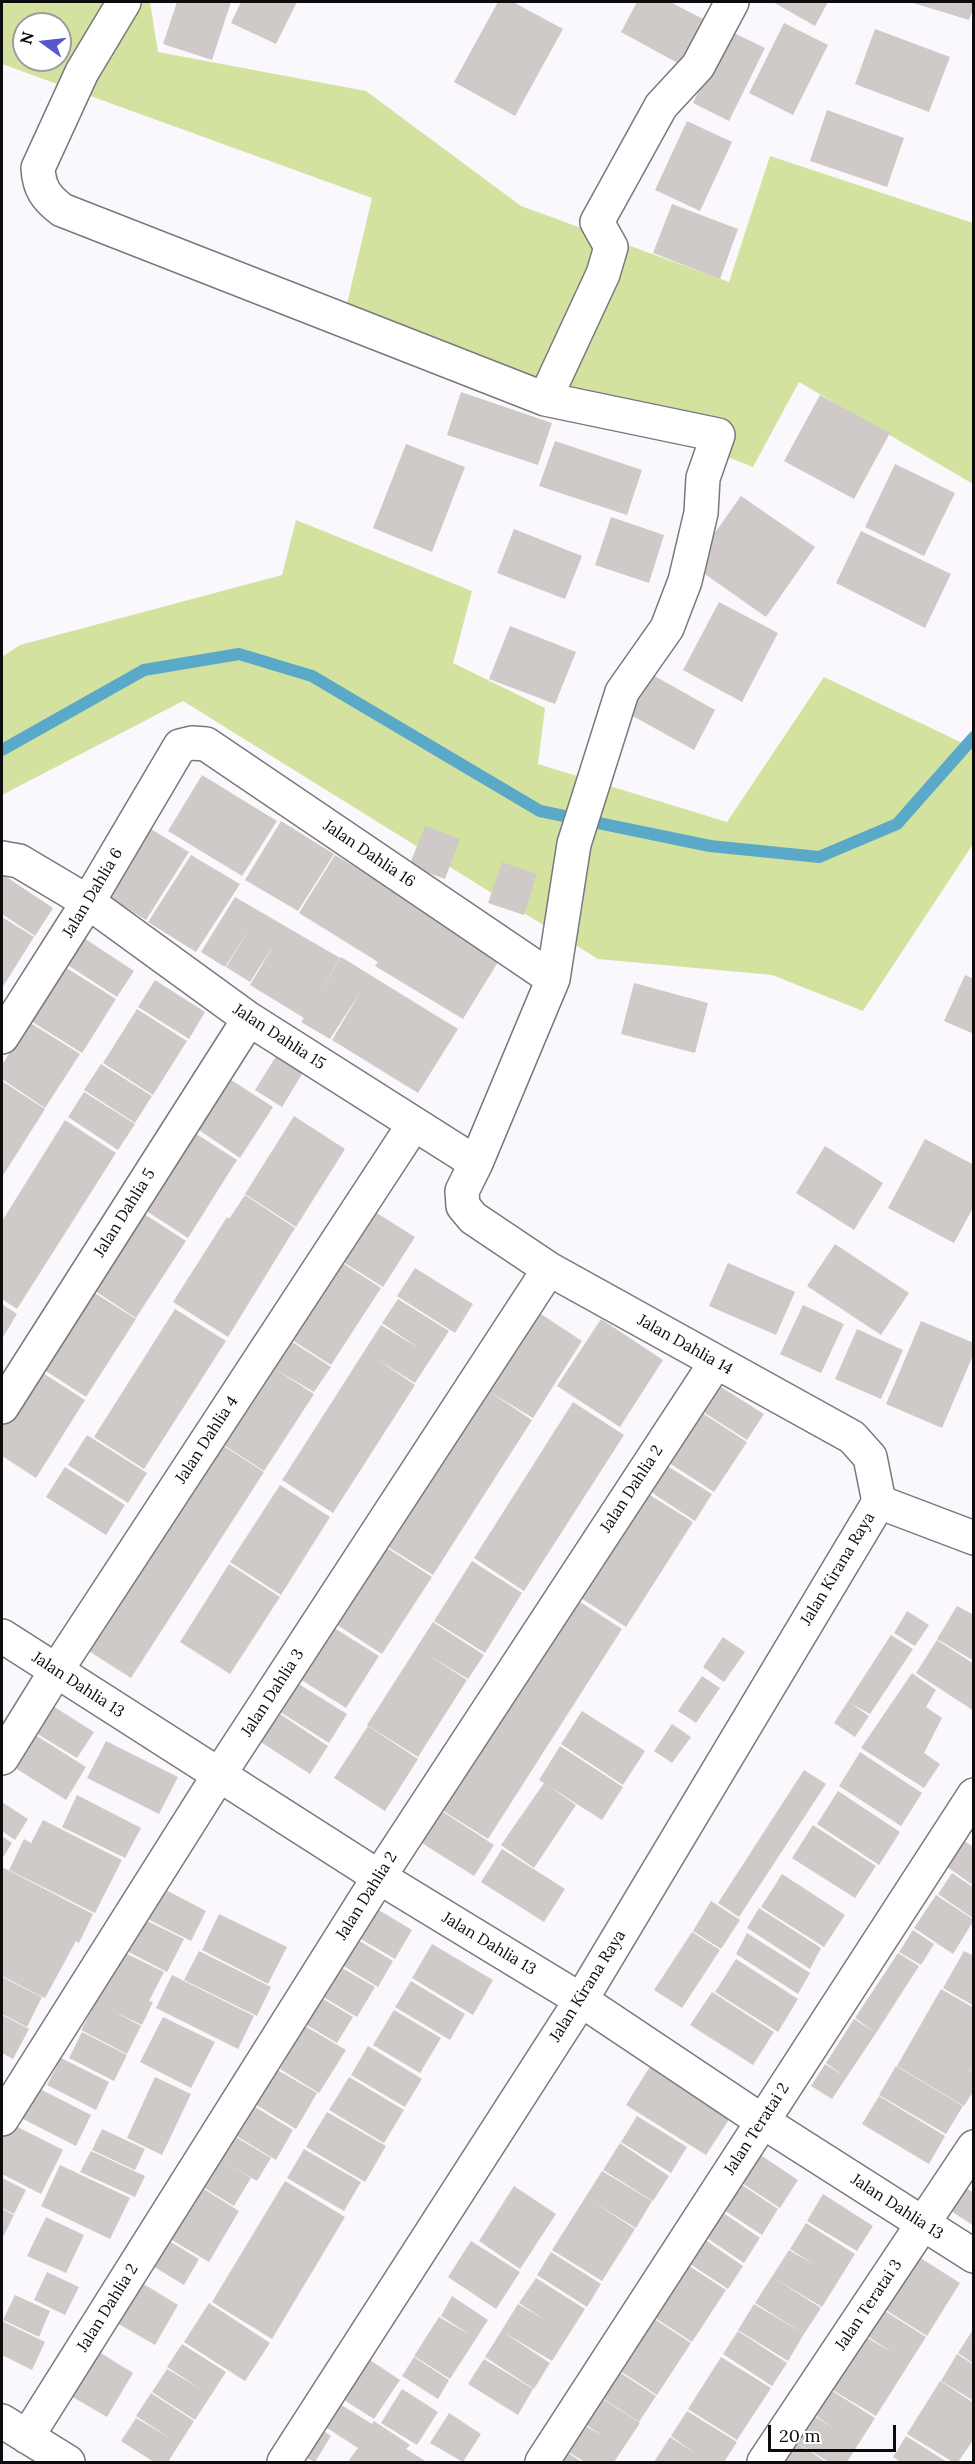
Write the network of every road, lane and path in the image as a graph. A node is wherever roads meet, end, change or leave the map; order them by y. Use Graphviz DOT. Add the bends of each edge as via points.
graph roads {
  1 [pos="124,2"];
  2 [pos="732,2"];
  3 [pos="545,399"];
  4 [pos="180,746"];
  5 [pos="2,858"];
  6 [pos="88,902"];
  7 [pos="553,979"];
  8 [pos="249,1019"];
  9 [pos="2,1037"];
  10 [pos="414,1124"];
  11 [pos="476,1164"];
  12 [pos="549,1269"];
  13 [pos="716,1362"];
  14 [pos="2,1407"];
  15 [pos="879,1502"];
  16 [pos="974,1538"];
  17 [pos="2,1636"];
  18 [pos="56,1671"];
  19 [pos="2,1758"];
  20 [pos="219,1775"];
  21 [pos="974,1795"];
  22 [pos="379,1877"];
  23 [pos="581,2000"];
  24 [pos="2,2119"];
  25 [pos="762,2121"];
  26 [pos="974,2146"];
  27 [pos="923,2224"];
  28 [pos="974,2256"];
  29 [pos="14,2429"];
  30 [pos="68,2463"];
  31 [pos="284,2463"];
  32 [pos="542,2463"];
  33 [pos="764,2463"];
  1 -- 3 [label="street" via="82,72 38,168 39,182 48,200 62,210"];
  2 -- 3 [label="street" via="698,66 661,106 597,222 611,247 603,274"];
  3 -- 7 [label="street" via="718,435 703,478 701,513 685,581 667,628 622,692 574,844"];
  4 -- 6 [label="street, Jalan Dahlia 6"];
  4 -- 7 [label="street, Jalan Dahlia 16" via="206,744"];
  5 -- 6 [label="street, Jalan Dahlia 15" via="19,861"];
  6 -- 8 [label="street, Jalan Dahlia 15"];
  6 -- 9 [label="street, Jalan Dahlia 6"];
  7 -- 11 [label="street"];
  8 -- 10 [label="street, Jalan Dahlia 15"];
  8 -- 14 [label="street, Jalan Dahlia 5"];
  10 -- 11 [label="street, Jalan Dahlia 15"];
  10 -- 18 [label="street, Jalan Dahlia 4"];
  11 -- 12 [label="street, Jalan Dahlia 14" via="462,1191 463,1206 473,1218"];
  12 -- 13 [label="street, Jalan Dahlia 14"];
  12 -- 20 [label="street, Jalan Dahlia 3"];
  13 -- 15 [label="street, Jalan Dahlia 14" via="852,1437 870,1456"];
  13 -- 22 [label="street, Jalan Dahlia 2"];
  15 -- 16 [label="street"];
  15 -- 23 [label="street, Jalan Kirana Raya"];
  17 -- 18 [label="street, Jalan Dahlia 13"];
  18 -- 19 [label="street, Jalan Dahlia 4"];
  18 -- 20 [label="street, Jalan Dahlia 13"];
  20 -- 22 [label="street, Jalan Dahlia 13"];
  20 -- 24 [label="street, Jalan Dahlia 3"];
  21 -- 25 [label="street, Jalan Teratai 2"];
  22 -- 23 [label="street, Jalan Dahlia 13"];
  22 -- 29 [label="street, Jalan Dahlia 2"];
  23 -- 25 [label="street, Jalan Dahlia 13"];
  23 -- 31 [label="street, Jalan Kirana Raya"];
  25 -- 27 [label="street, Jalan Dahlia 13"];
  25 -- 32 [label="street, Jalan Teratai 2"];
  26 -- 27 [label="street, Jalan Teratai 3"];
  27 -- 28 [label="street, Jalan Dahlia 13"];
  27 -- 33 [label="street, Jalan Teratai 3"];
  29 -- 30 [label="street"];
}
